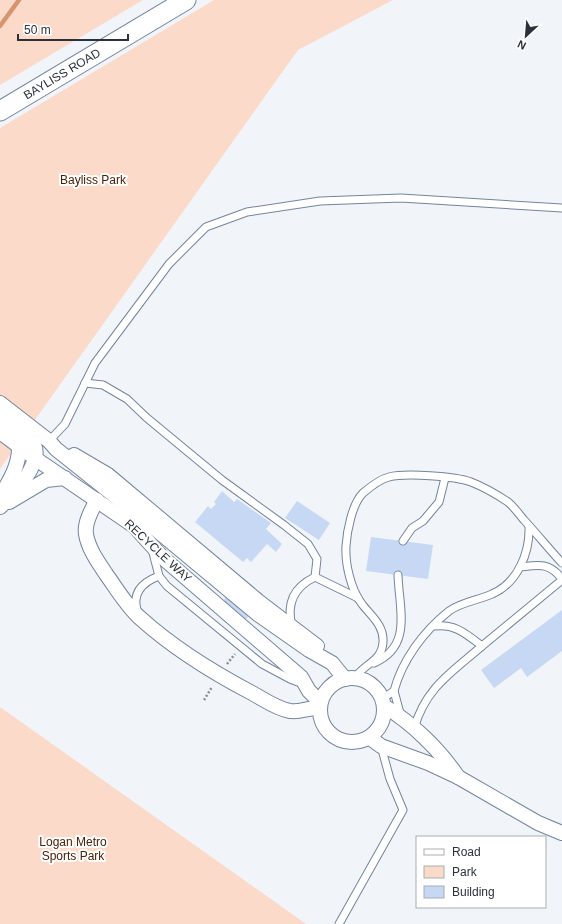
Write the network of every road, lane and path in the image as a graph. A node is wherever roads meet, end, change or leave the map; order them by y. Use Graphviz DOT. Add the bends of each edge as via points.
graph roads {
  1 [pos="186,0"];
  2 [pos="0,111"];
  3 [pos="562,208"];
  4 [pos="85,383"];
  5 [pos="0,404"];
  6 [pos="0,417"];
  7 [pos="0,432"];
  8 [pos="49,441"];
  9 [pos="19,445"];
  10 [pos="36,459"];
  11 [pos="65,478"];
  12 [pos="445,478"];
  13 [pos="97,500"];
  14 [pos="1,503"];
  15 [pos="529,526"];
  16 [pos="403,541"];
  17 [pos="152,545"];
  18 [pos="562,563"];
  19 [pos="520,567"];
  20 [pos="398,575"];
  21 [pos="159,576"];
  22 [pos="316,577"];
  23 [pos="562,580"];
  24 [pos="358,598"];
  25 [pos="138,616"];
  26 [pos="293,626"];
  27 [pos="435,626"];
  28 [pos="482,646"];
  29 [pos="332,663"];
  30 [pos="372,664"];
  31 [pos="350,678"];
  32 [pos="305,685"];
  33 [pos="394,691"];
  34 [pos="383,702"];
  35 [pos="320,705"];
  36 [pos="402,718"];
  37 [pos="414,729"];
  38 [pos="375,742"];
  39 [pos="458,777"];
  40 [pos="562,833"];
  41 [pos="339,924"];
  1 -- 2 [label="street, BAYLISS ROAD"];
  3 -- 4 [label="lane" via="401,198 320,201 247,212 206,227 169,264 95,363"];
  4 -- 8 [label="lane" via="65,424"];
  4 -- 22 [label="lane" via="103,385 127,400 222,480 308,544 317,560"];
  5 -- 8 [label="street"];
  6 -- 10 [label="street" via="29,438 34,446"];
  7 -- 9 [label="street, RECYCLE WAY"];
  8 -- 26 [label="street" via="108,475 258,601"];
  8 -- 29 [label="street" via="259,614 309,650"];
  9 -- 10 [label="street, RECYCLE WAY"];
  9 -- 14 [label="street" via="20,454 16,467"];
  10 -- 11 [label="street, RECYCLE WAY"];
  10 -- 14 [label="street" via="28,474"];
  11 -- 13 [label="street, RECYCLE WAY"];
  11 -- 14 [label="street" via="46,480"];
  12 -- 15 [label="lane" via="470,481 493,492 509,504"];
  12 -- 16 [label="lane" via="439,502 412,528"];
  12 -- 24 [label="lane" via="389,477 362,493 351,516 346,548 352,587"];
  13 -- 17 [label="street, RECYCLE WAY" via="134,526"];
  13 -- 25 [label="street" via="85,532 89,546 115,587"];
  15 -- 18 [label="lane"];
  15 -- 19 [label="lane" via="530,542"];
  17 -- 21 [label="lane"];
  17 -- 32 [label="street, RECYCLE WAY" via="163,558 301,677"];
  19 -- 23 [label="lane" via="549,566"];
  19 -- 27 [label="lane" via="502,589 450,611"];
  20 -- 30 [label="lane" via="402,628 400,638 383,660"];
  21 -- 25 [label="lane" via="143,584 138,592 135,602"];
  21 -- 32 [label="lane" via="262,664"];
  22 -- 24 [label="lane"];
  22 -- 26 [label="lane" via="306,582 290,604 289,615"];
  23 -- 28 [label="lane"];
  24 -- 30 [label="lane" via="374,616 382,631 383,643"];
  25 -- 35 [label="street" via="183,652 234,684 279,707 300,711"];
  26 -- 29 [label="street" via="316,645"];
  27 -- 28 [label="lane" via="448,625"];
  27 -- 33 [label="lane" via="406,661 398,675"];
  28 -- 37 [label="lane" via="434,688 421,707"];
  29 -- 31 [label="street"];
  30 -- 31 [label="lane" via="360,669"];
  31 -- 34 [label="street" via="371,684"];
  31 -- 35 [label="street" via="336,682 328,688"];
  32 -- 35 [label="street, RECYCLE WAY"];
  33 -- 34 [label="lane"];
  33 -- 36 [label="lane"];
  34 -- 36 [label="street"];
  34 -- 38 [label="street" via="382,724"];
  35 -- 38 [label="street" via="320,716 329,734 349,743"];
  36 -- 37 [label="street"];
  37 -- 39 [label="street" via="445,758"];
  38 -- 39 [label="street"];
  38 -- 41 [label="lane" via="403,810"];
  39 -- 40 [label="street" via="538,823"];
}
